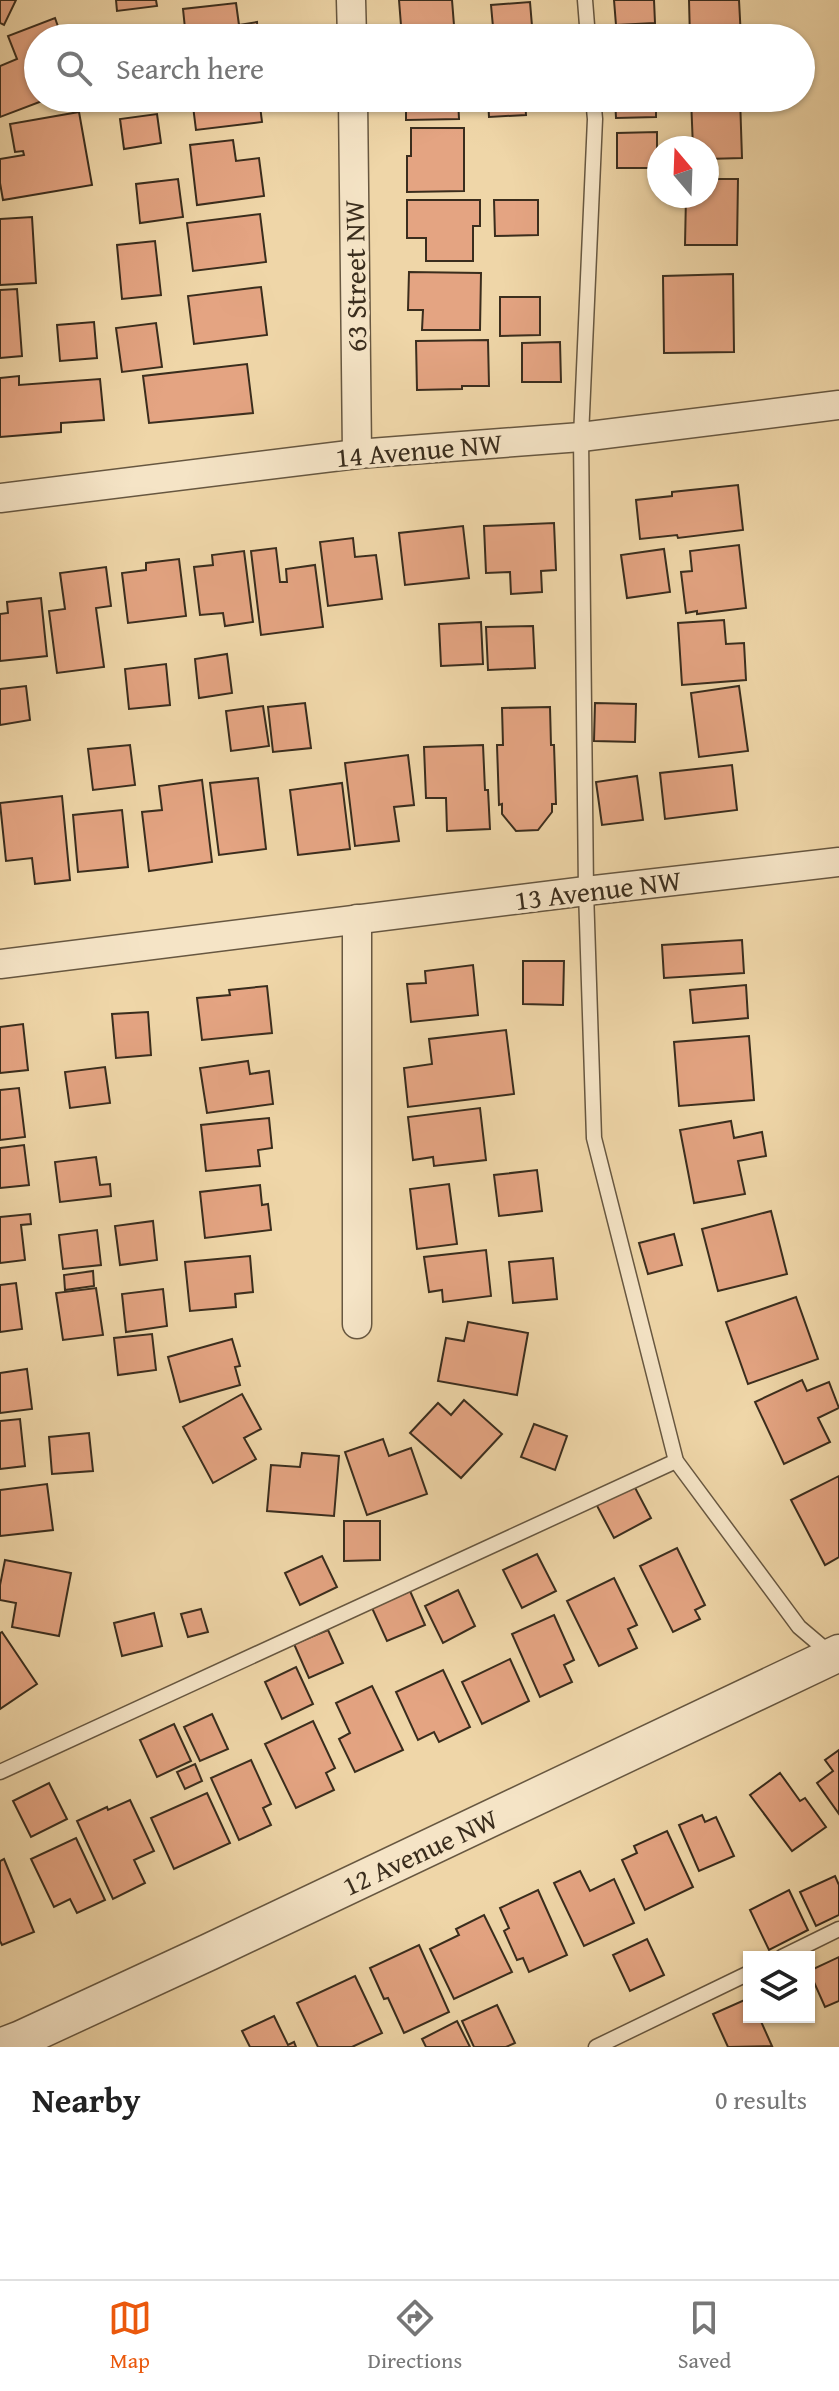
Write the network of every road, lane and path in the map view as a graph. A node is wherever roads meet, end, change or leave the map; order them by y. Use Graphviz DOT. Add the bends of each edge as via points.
graph roads {
  1 [pos="351,0"];
  2 [pos="585,0"];
  3 [pos="352,24"];
  4 [pos="587,24"];
  5 [pos="353,112"];
  6 [pos="594,112"];
  7 [pos="839,405"];
  8 [pos="581,437"];
  9 [pos="357,454"];
  10 [pos="0,498"];
  11 [pos="839,862"];
  12 [pos="586,891"];
  13 [pos="357,919"];
  14 [pos="0,964"];
  15 [pos="357,1324"];
  16 [pos="676,1461"];
  17 [pos="837,1657"];
  18 [pos="0,1772"];
  19 [pos="839,1929"];
  20 [pos="794,1951"];
  21 [pos="743,1976"];
  22 [pos="0,2047"];
  23 [pos="596,2047"];
  1 -- 3 [label="street"];
  2 -- 4 [label="lane"];
  5 -- 9 [label="street, 63 Street NW"];
  6 -- 8 [label="lane"];
  7 -- 8 [label="street, 14 Avenue NW"];
  8 -- 9 [label="street, 14 Avenue NW"];
  8 -- 12 [label="lane"];
  9 -- 10 [label="street, 14 Avenue NW"];
  11 -- 12 [label="street, 13 Avenue NW"];
  12 -- 13 [label="street, 13 Avenue NW"];
  12 -- 16 [label="lane" via="594,1138"];
  13 -- 14 [label="street, 13 Avenue NW"];
  13 -- 15 [label="street"];
  16 -- 17 [label="lane" via="799,1627"];
  16 -- 18 [label="lane"];
  17 -- 22 [label="street, 12 Avenue NW"];
  19 -- 20 [label="lane"];
  21 -- 23 [label="lane"];
}
